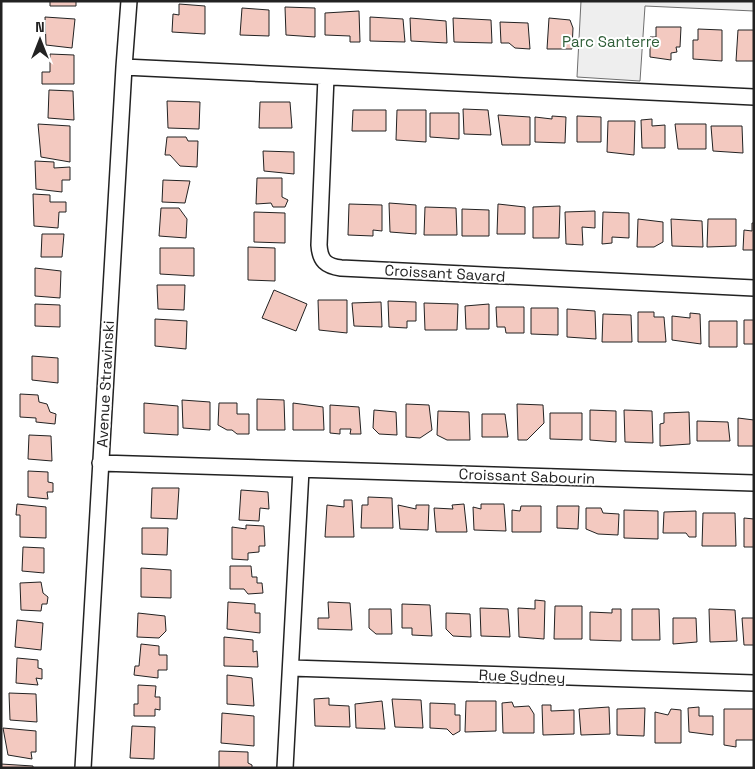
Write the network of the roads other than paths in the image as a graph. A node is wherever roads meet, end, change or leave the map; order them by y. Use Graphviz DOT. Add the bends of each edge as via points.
graph roads {
  1 [pos="129,1"];
  2 [pos="124,67"];
  3 [pos="326,77"];
  4 [pos="754,97"];
  5 [pos="754,288"];
  6 [pos="100,463"];
  7 [pos="301,470"];
  8 [pos="754,483"];
  9 [pos="291,668"];
  10 [pos="754,683"];
  11 [pos="83,768"];
  12 [pos="285,768"];
  1 -- 2 [label="street, Avenue Stravinski"];
  2 -- 3 [label="street"];
  2 -- 6 [label="street, Avenue Stravinski"];
  3 -- 4 [label="street"];
  3 -- 5 [label="street, Croissant Savard" via="319,246 325,264 341,268"];
  6 -- 7 [label="street, Croissant Sabourin"];
  6 -- 11 [label="street, Avenue Stravinski"];
  7 -- 8 [label="street, Croissant Sabourin"];
  7 -- 9 [label="street"];
  9 -- 10 [label="street, Rue Sydney"];
  9 -- 12 [label="street"];
}
